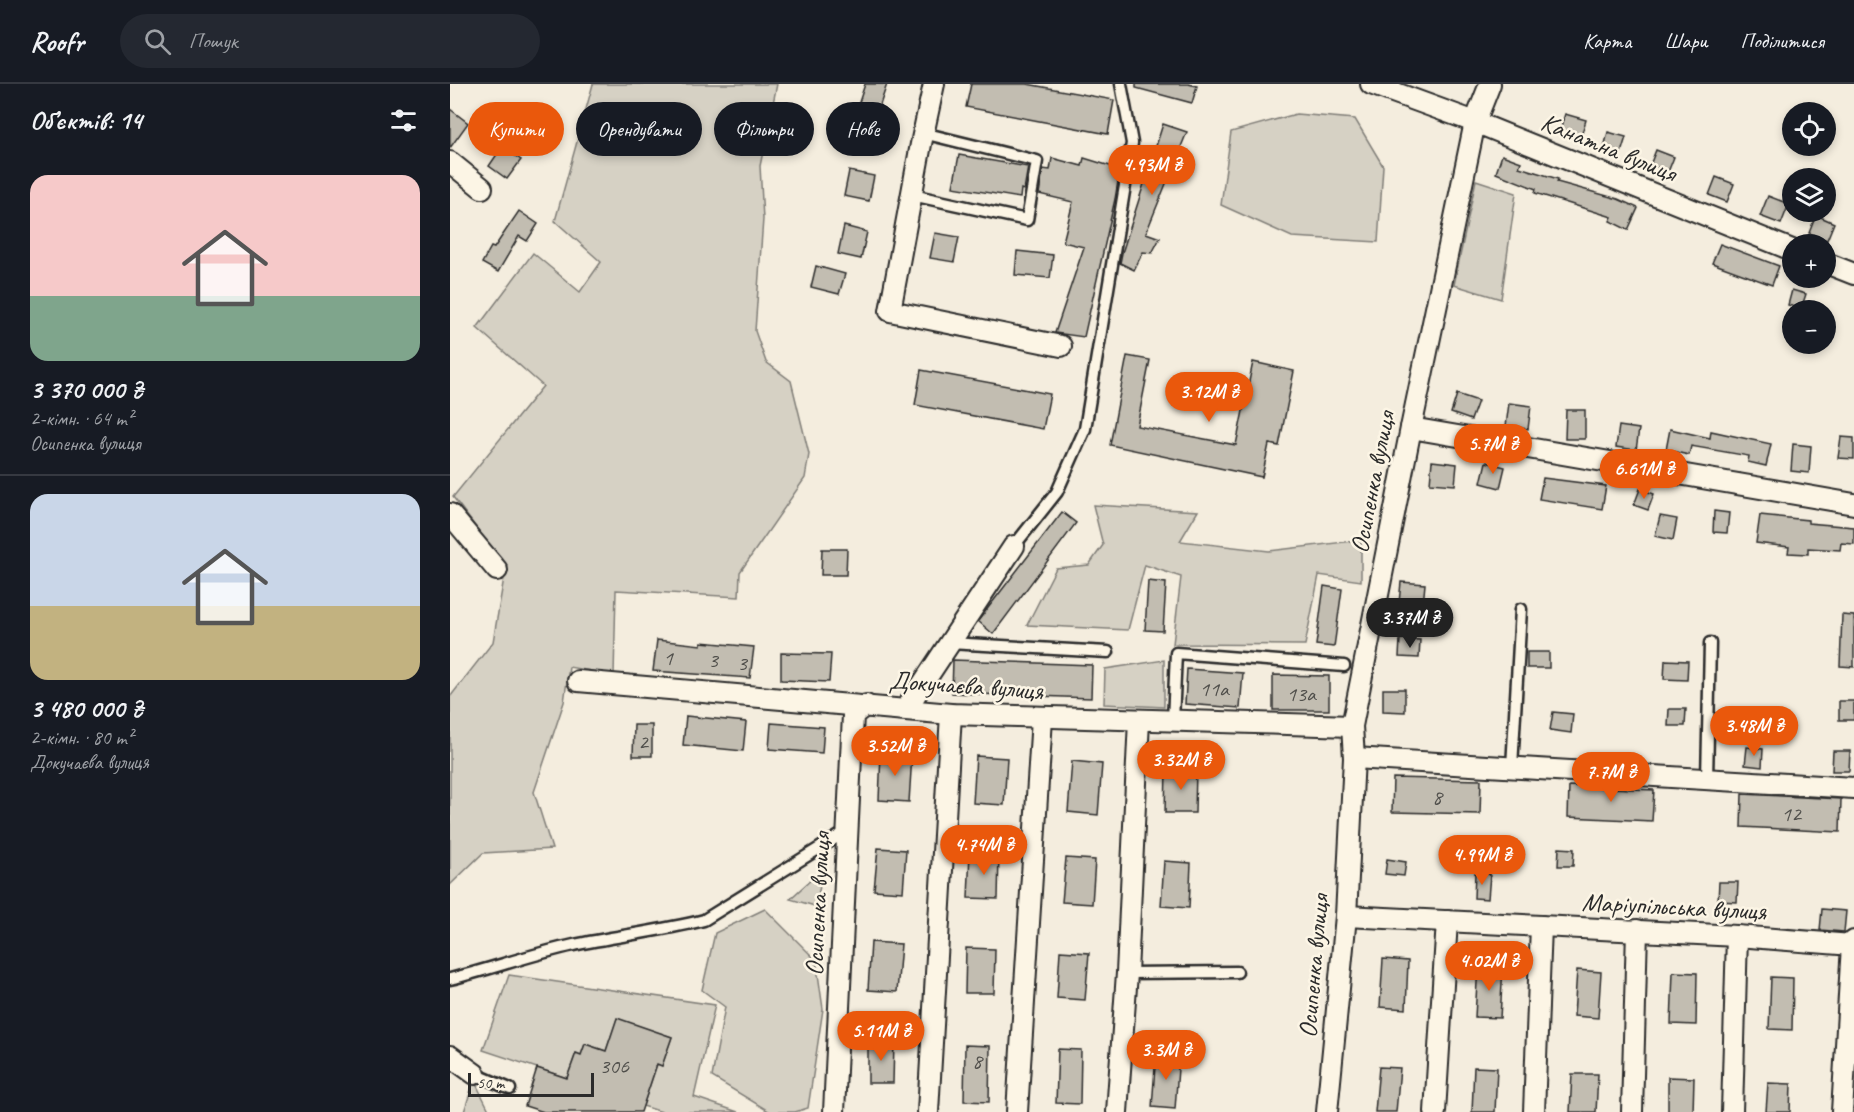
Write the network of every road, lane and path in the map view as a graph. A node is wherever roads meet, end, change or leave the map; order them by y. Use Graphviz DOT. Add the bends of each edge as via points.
graph roads {
  1 [pos="934,84"];
  2 [pos="1121,84"];
  3 [pos="1371,84"];
  4 [pos="1490,84"];
  5 [pos="1475,122"];
  6 [pos="923,133"];
  7 [pos="450,162"];
  8 [pos="482,188"];
  9 [pos="912,195"];
  10 [pos="1782,246"];
  11 [pos="1836,267"];
  12 [pos="1854,274"];
  13 [pos="1061,346"];
  14 [pos="1411,428"];
  15 [pos="1854,504"];
  16 [pos="450,514"];
  17 [pos="1014,546"];
  18 [pos="497,570"];
  19 [pos="1521,609"];
  20 [pos="949,643"];
  21 [pos="1710,643"];
  22 [pos="1108,652"];
  23 [pos="1344,666"];
  24 [pos="578,681"];
  25 [pos="866,705"];
  26 [pos="906,709"];
  27 [pos="951,714"];
  28 [pos="1042,718"];
  29 [pos="1139,720"];
  30 [pos="1173,721"];
  31 [pos="1352,726"];
  32 [pos="1354,758"];
  33 [pos="1512,767"];
  34 [pos="1707,779"];
  35 [pos="1854,788"];
  36 [pos="847,831"];
  37 [pos="1346,916"];
  38 [pos="1447,921"];
  39 [pos="1541,926"];
  40 [pos="1637,930"];
  41 [pos="1737,936"];
  42 [pos="1853,943"];
  43 [pos="1237,972"];
  44 [pos="1127,973"];
  45 [pos="450,979"];
  46 [pos="450,1056"];
  47 [pos="475,1074"];
  48 [pos="510,1089"];
  49 [pos="834,1112"];
  50 [pos="928,1112"];
  51 [pos="1017,1112"];
  52 [pos="1118,1112"];
  53 [pos="1327,1112"];
  54 [pos="1435,1112"];
  55 [pos="1534,1112"];
  56 [pos="1632,1112"];
  57 [pos="1732,1112"];
  58 [pos="1842,1112"];
  1 -- 6 [label="street"];
  2 -- 17 [label="lane" via="1132,143 1085,429 1058,492"];
  3 -- 5 [label="street, Канатна вулиця"];
  4 -- 5 [label="street, Осипенка вулиця"];
  5 -- 10 [label="street, Канатна вулиця"];
  5 -- 14 [label="street, Осипенка вулиця"];
  6 -- 9 [label="street"];
  6 -- 9 [label="lane" via="1037,161 1027,220"];
  7 -- 8 [label="street"];
  9 -- 13 [label="street" via="890,311"];
  11 -- 12 [label="street"];
  14 -- 15 [label="street"];
  14 -- 31 [label="street, Осипенка вулиця"];
  16 -- 18 [label="street"];
  17 -- 20 [label="street"];
  19 -- 33 [label="lane"];
  20 -- 22 [label="lane"];
  20 -- 26 [label="street"];
  21 -- 34 [label="lane"];
  23 -- 30 [label="lane" via="1176,653"];
  24 -- 25 [label="street, Докучаєва вулиця"];
  25 -- 26 [label="street, Докучаєва вулиця"];
  25 -- 36 [label="street, Осипенка вулиця" via="853,715"];
  26 -- 27 [label="street, Докучаєва вулиця"];
  27 -- 28 [label="street, Докучаєва вулиця"];
  27 -- 50 [label="street"];
  28 -- 29 [label="street, Докучаєва вулиця"];
  28 -- 51 [label="street"];
  29 -- 30 [label="street, Докучаєва вулиця"];
  29 -- 44 [label="street"];
  30 -- 31 [label="street, Докучаєва вулиця"];
  31 -- 32 [label="street, Осипенка вулиця"];
  32 -- 33 [label="street"];
  32 -- 37 [label="street, Осипенка вулиця"];
  33 -- 34 [label="street"];
  34 -- 35 [label="street"];
  36 -- 45 [label="lane" via="704,920 571,946"];
  36 -- 49 [label="street, Осипенка вулиця"];
  37 -- 38 [label="street, Маріупільська вулиця"];
  37 -- 53 [label="street, Осипенка вулиця"];
  38 -- 39 [label="street, Маріупільська вулиця"];
  38 -- 54 [label="street"];
  39 -- 40 [label="street, Маріупільська вулиця"];
  39 -- 55 [label="street"];
  40 -- 41 [label="street, Маріупільська вулиця"];
  40 -- 56 [label="street"];
  41 -- 42 [label="street, Маріупільська вулиця"];
  41 -- 57 [label="street"];
  42 -- 58 [label="street"];
  43 -- 44 [label="lane"];
  44 -- 52 [label="street"];
  46 -- 47 [label="street"];
  47 -- 48 [label="lane"];
}
